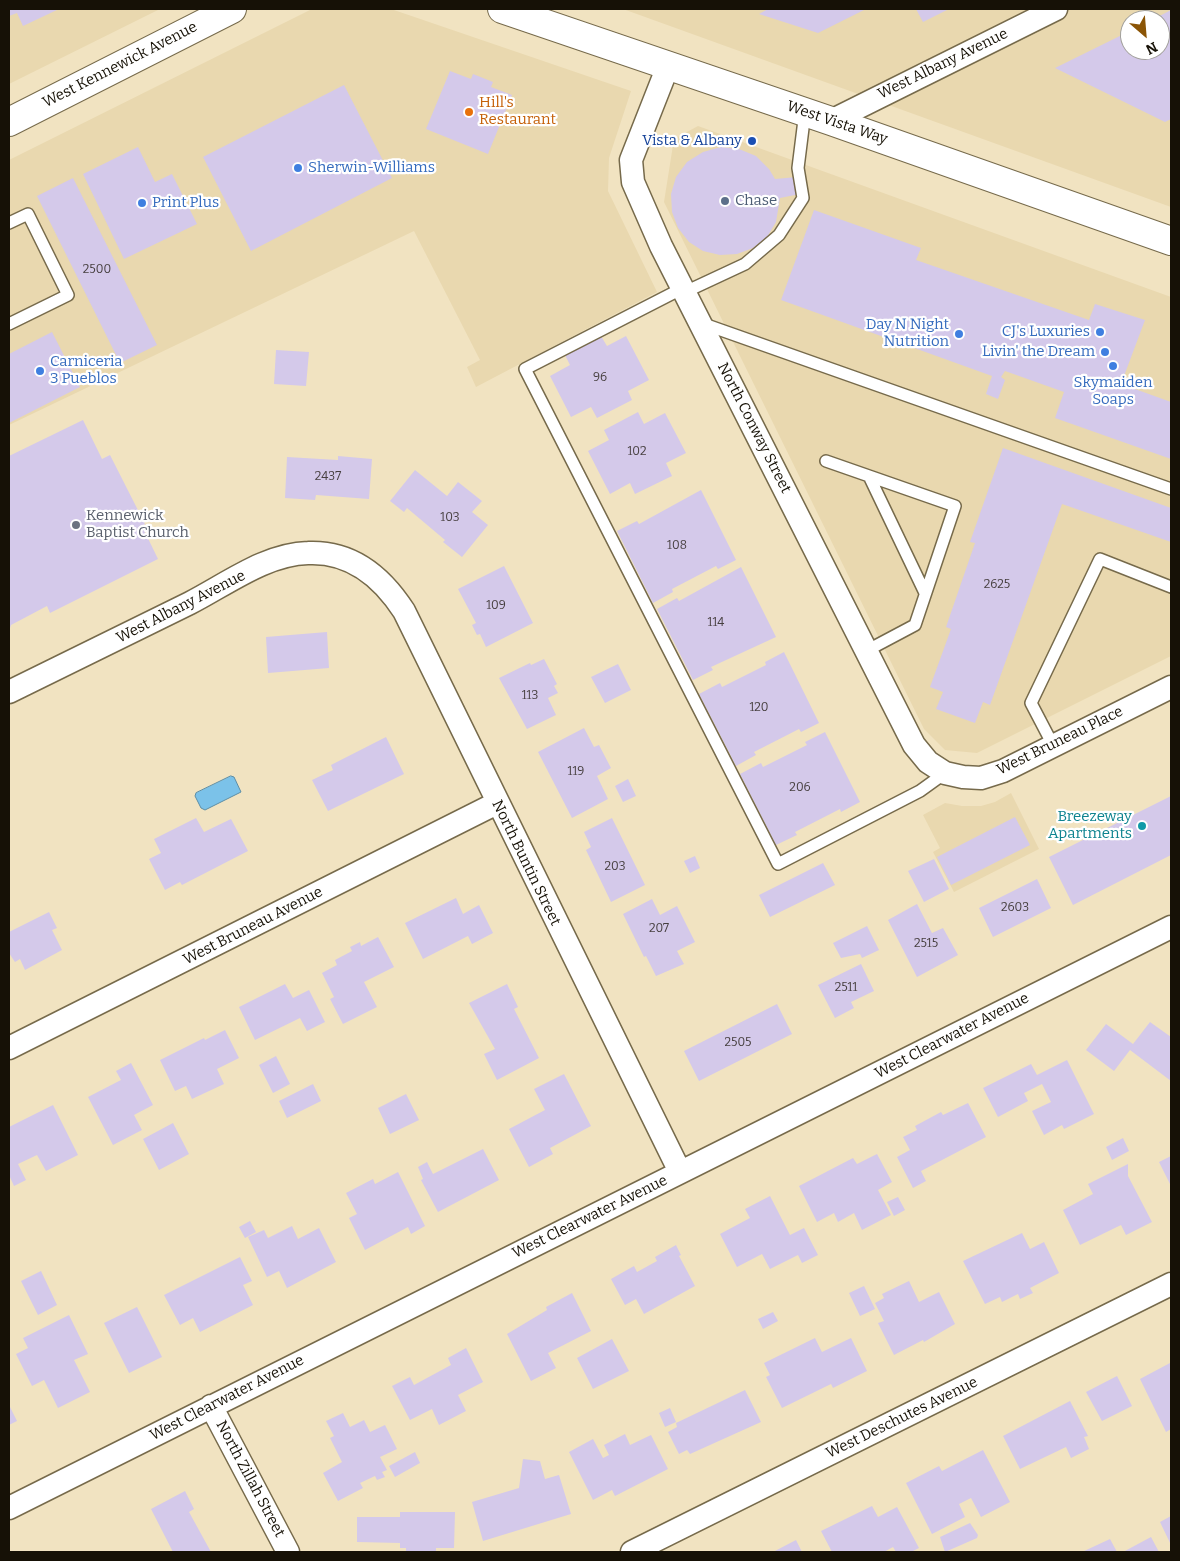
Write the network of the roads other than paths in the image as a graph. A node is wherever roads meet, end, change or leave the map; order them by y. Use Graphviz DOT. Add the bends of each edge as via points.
graph roads {
  1 [pos="232,9"];
  2 [pos="502,9"];
  3 [pos="1056,9"];
  4 [pos="523,14"];
  5 [pos="668,66"];
  6 [pos="805,112"];
  7 [pos="831,121"];
  8 [pos="9,122"];
  9 [pos="9,223"];
  10 [pos="1171,241"];
  11 [pos="684,290"];
  12 [pos="701,323"];
  13 [pos="9,324"];
  14 [pos="826,461"];
  15 [pos="869,476"];
  16 [pos="1171,489"];
  17 [pos="358,564"];
  18 [pos="1171,587"];
  19 [pos="926,593"];
  20 [pos="866,651"];
  21 [pos="1171,687"];
  22 [pos="9,692"];
  23 [pos="1054,747"];
  24 [pos="945,773"];
  25 [pos="497,803"];
  26 [pos="1171,927"];
  27 [pos="9,1048"];
  28 [pos="680,1172"];
  29 [pos="1171,1284"];
  30 [pos="211,1406"];
  31 [pos="9,1508"];
  32 [pos="288,1552"];
  33 [pos="632,1552"];
  1 -- 8 [label="main road, West Kennewick Avenue"];
  2 -- 4 [label="main road, West Vista Way"];
  3 -- 7 [label="street, West Albany Avenue"];
  4 -- 5 [label="main road, West Vista Way"];
  5 -- 6 [label="main road, West Vista Way"];
  5 -- 11 [label="street, North Conway Street" via="632,160 631,171 639,200"];
  6 -- 7 [label="main road, West Vista Way"];
  6 -- 11 [label="lane" via="798,168 803,198 784,227 745,264"];
  7 -- 10 [label="main road, West Vista Way"];
  9 -- 13 [label="lane" via="28,214 68,295"];
  11 -- 12 [label="street, North Conway Street"];
  11 -- 24 [label="lane" via="524,369 778,864 920,791"];
  12 -- 16 [label="lane"];
  12 -- 20 [label="street, North Conway Street"];
  14 -- 15 [label="lane"];
  15 -- 19 [label="lane"];
  15 -- 19 [label="lane" via="955,506"];
  17 -- 22 [label="street, West Albany Avenue" via="329,554 307,552 284,556"];
  17 -- 25 [label="street, North Buntin Street" via="387,587 404,611"];
  18 -- 23 [label="lane" via="1100,559 1031,704"];
  19 -- 20 [label="lane" via="915,625"];
  20 -- 24 [label="street, North Conway Street" via="914,745 928,762"];
  21 -- 23 [label="street, West Bruneau Place"];
  23 -- 24 [label="street, West Bruneau Place" via="980,778"];
  25 -- 27 [label="street, West Bruneau Avenue"];
  25 -- 28 [label="street, North Buntin Street"];
  26 -- 28 [label="street, West Clearwater Avenue"];
  28 -- 30 [label="street, West Clearwater Avenue"];
  29 -- 33 [label="street, West Deschutes Avenue"];
  30 -- 31 [label="street, West Clearwater Avenue"];
  30 -- 32 [label="street, North Zillah Street"];
}
